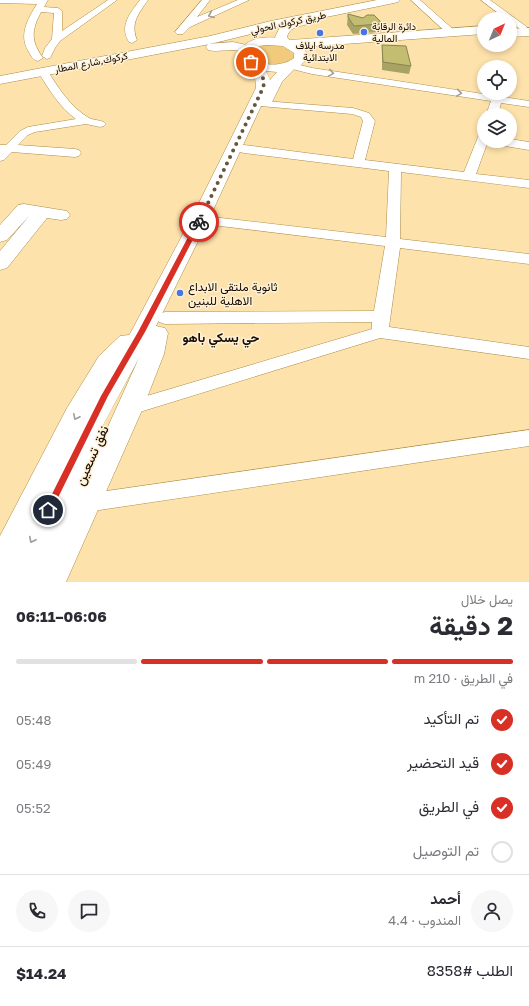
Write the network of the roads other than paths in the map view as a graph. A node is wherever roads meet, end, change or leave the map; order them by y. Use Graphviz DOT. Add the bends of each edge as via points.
graph roads {
  1 [pos="113,0"];
  2 [pos="144,0"];
  3 [pos="206,0"];
  4 [pos="245,0"];
  5 [pos="394,0"];
  6 [pos="415,0"];
  7 [pos="485,0"];
  8 [pos="0,1"];
  9 [pos="42,4"];
  10 [pos="317,16"];
  11 [pos="517,28"];
  12 [pos="527,29"];
  13 [pos="477,31"];
  14 [pos="517,32"];
  15 [pos="452,33"];
  16 [pos="166,34"];
  17 [pos="183,34"];
  18 [pos="236,35"];
  19 [pos="477,36"];
  20 [pos="146,38"];
  21 [pos="57,39"];
  22 [pos="132,40"];
  23 [pos="117,43"];
  24 [pos="287,44"];
  25 [pos="249,47"];
  26 [pos="162,48"];
  27 [pos="62,53"];
  28 [pos="42,57"];
  29 [pos="296,60"];
  30 [pos="23,61"];
  31 [pos="256,65"];
  32 [pos="43,72"];
  33 [pos="0,80"];
  34 [pos="477,86"];
  35 [pos="517,92"];
  36 [pos="529,94"];
  37 [pos="477,96"];
  38 [pos="503,100"];
  39 [pos="264,104"];
  40 [pos="529,104"];
  41 [pos="86,121"];
  42 [pos="100,124"];
  43 [pos="517,144"];
  44 [pos="529,146"];
  45 [pos="4,148"];
  46 [pos="480,148"];
  47 [pos="244,150"];
  48 [pos="75,153"];
  49 [pos="0,157"];
  50 [pos="358,164"];
  51 [pos="395,169"];
  52 [pos="468,177"];
  53 [pos="529,184"];
  54 [pos="212,221"];
  55 [pos="0,236"];
  56 [pos="393,244"];
  57 [pos="529,259"];
  58 [pos="0,264"];
  59 [pos="381,324"];
  60 [pos="154,328"];
  61 [pos="529,353"];
  62 [pos="130,408"];
  63 [pos="529,438"];
  64 [pos="86,503"];
  65 [pos="0,567"];
  66 [pos="11,582"];
  67 [pos="33,582"];
  68 [pos="50,582"];
  1 -- 21 [label="street"];
  2 -- 22 [label="street" via="129,22"];
  3 -- 17 [label="street"];
  4 -- 17 [label="street, one-way"];
  5 -- 10 [label="highway, طريق كركوك الحولي"];
  6 -- 15 [label="street"];
  7 -- 12 [label="street"];
  8 -- 9 [label="street"];
  9 -- 21 [label="street" via="58,11"];
  9 -- 28 [label="street" via="28,31 27,39 29,46"];
  10 -- 18 [label="highway, طريق كركوك الحولي"];
  10 -- 24 [label="highway" via="286,28 281,37"];
  11 -- 12 [label="main road"];
  12 -- 14 [label="main road"];
  13 -- 15 [label="main road"];
  15 -- 24 [label="main road"];
  16 -- 17 [label="highway"];
  17 -- 18 [label="highway, طريق كركوك الحولي"];
  17 -- 26 [label="highway, كركوك,شارع المطار"];
  18 -- 25 [label="highway"];
  19 -- 29 [label="main road" via="318,48"];
  20 -- 22 [label="highway, كركوك,شارع المطار"];
  21 -- 28 [label="street"];
  22 -- 23 [label="highway, كركوك,شارع المطار"];
  24 -- 25 [label="main road" via="271,41"];
  24 -- 29 [label="main road" via="296,48"];
  25 -- 26 [label="highway"];
  25 -- 31 [label="main road" via="245,53 246,58"];
  26 -- 32 [label="highway, كركوك,شارع المطار"];
  27 -- 28 [label="highway, كركوك,شارع المطار"];
  28 -- 30 [label="highway, كركوك,شارع المطار"];
  29 -- 31 [label="main road" via="276,68"];
  29 -- 34 [label="street"];
  29 -- 37 [label="street, one-way" via="312,71"];
  29 -- 39 [label="main road" via="276,81"];
  31 -- 60 [label="main road" via="264,80 263,88 204,212"];
  32 -- 33 [label="highway, كركوك,شارع المطار"];
  32 -- 41 [label="street" via="65,105"];
  35 -- 36 [label="street"];
  38 -- 40 [label="street"];
  39 -- 47 [label="main road"];
  39 -- 50 [label="street" via="353,111 365,115 369,121"];
  41 -- 42 [label="street"];
  41 -- 45 [label="street" via="32,129"];
  43 -- 44 [label="street"];
  45 -- 48 [label="street"];
  45 -- 49 [label="street"];
  46 -- 52 [label="street"];
  47 -- 50 [label="street"];
  47 -- 54 [label="main road"];
  50 -- 51 [label="street"];
  51 -- 52 [label="street"];
  51 -- 56 [label="street"];
  52 -- 53 [label="street"];
  54 -- 56 [label="street"];
  54 -- 60 [label="main road"];
  55 -- 58 [label="main road" via="24,209 52,214"];
  56 -- 57 [label="street"];
  56 -- 59 [label="street"];
  59 -- 60 [label="street"];
  59 -- 61 [label="street"];
  59 -- 62 [label="street"];
  60 -- 62 [label="main road" via="152,354"];
  60 -- 65 [label="main road, one-way" via="126,343 107,362 80,408"];
  60 -- 66 [label="main road, نفق تسعين, one-way" via="105,396"];
  60 -- 67 [label="main road, نفق تسعين" via="117,398"];
  62 -- 64 [label="main road"];
  63 -- 64 [label="street"];
  64 -- 68 [label="main road"];
}
